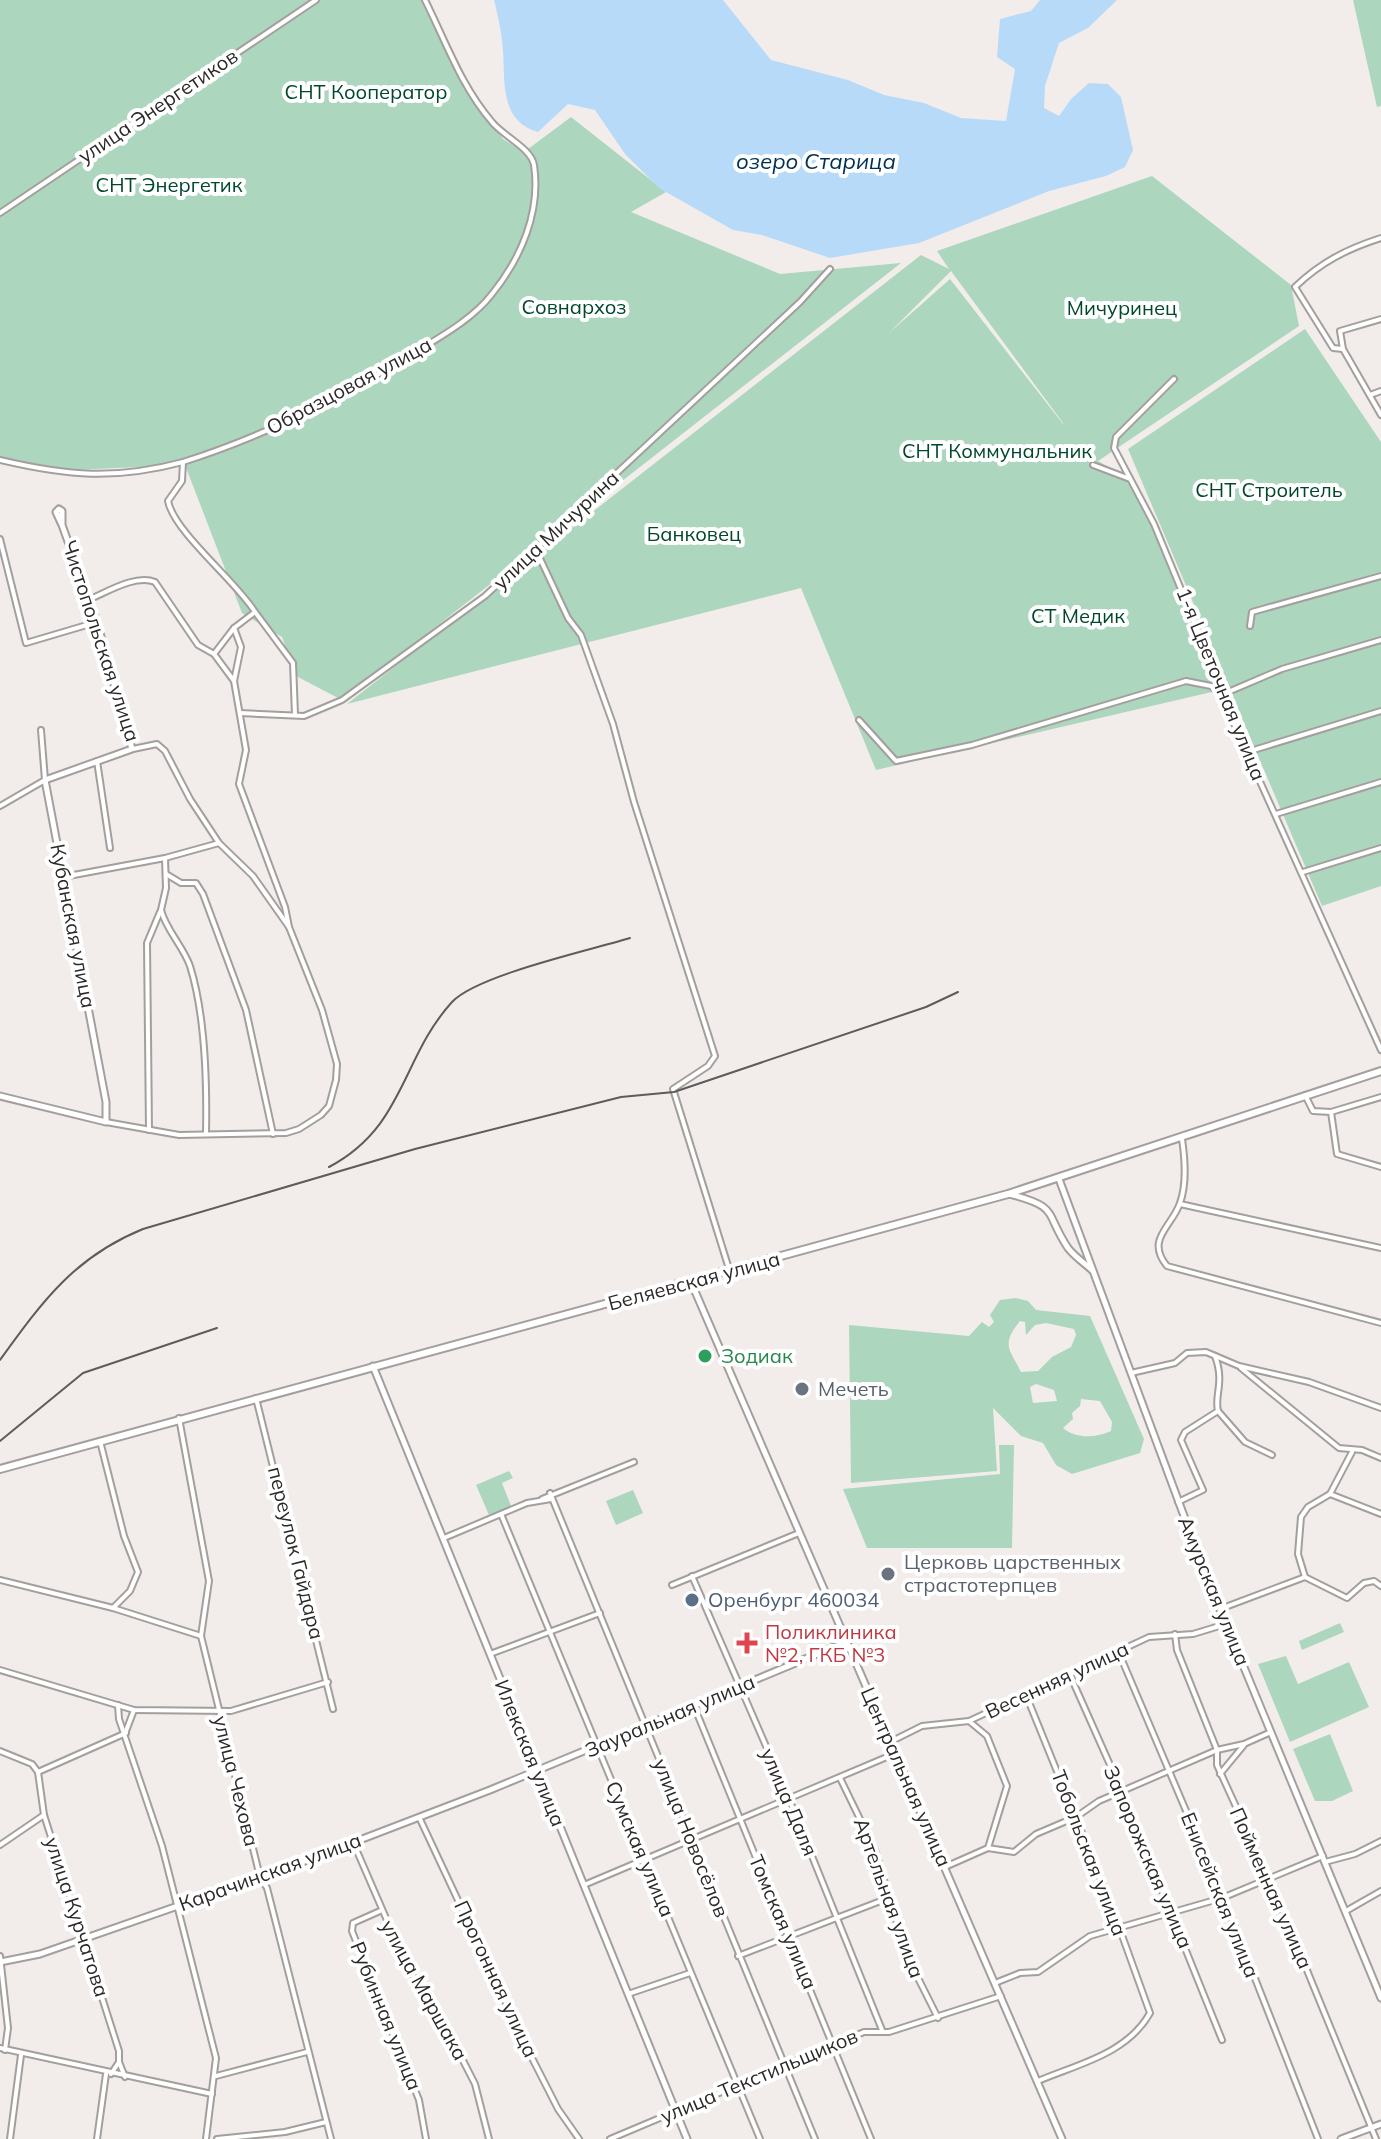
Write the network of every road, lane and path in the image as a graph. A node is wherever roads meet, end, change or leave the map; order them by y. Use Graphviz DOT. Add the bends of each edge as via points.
graph roads {
  1 [pos="316,0"];
  2 [pos="425,0"];
  3 [pos="0,213"];
  4 [pos="1381,238"];
  5 [pos="830,269"];
  6 [pos="1381,319"];
  7 [pos="1343,349"];
  8 [pos="1174,379"];
  9 [pos="1381,391"];
  10 [pos="1370,395"];
  11 [pos="1381,415"];
  12 [pos="0,460"];
  13 [pos="183,462"];
  14 [pos="1093,465"];
  15 [pos="1132,480"];
  16 [pos="62,525"];
  17 [pos="0,539"];
  18 [pos="536,550"];
  19 [pos="1381,576"];
  20 [pos="90,599"];
  21 [pos="255,612"];
  22 [pos="97,622"];
  23 [pos="1250,626"];
  24 [pos="234,628"];
  25 [pos="1381,640"];
  26 [pos="214,654"];
  27 [pos="234,681"];
  28 [pos="1221,695"];
  29 [pos="1381,711"];
  30 [pos="240,713"];
  31 [pos="295,715"];
  32 [pos="859,720"];
  33 [pos="41,730"];
  34 [pos="132,749"];
  35 [pos="1247,752"];
  36 [pos="97,761"];
  37 [pos="45,780"];
  38 [pos="1381,782"];
  39 [pos="0,806"];
  40 [pos="1276,814"];
  41 [pos="219,843"];
  42 [pos="110,848"];
  43 [pos="1381,848"];
  44 [pos="165,858"];
  45 [pos="1303,872"];
  46 [pos="166,874"];
  47 [pos="63,877"];
  48 [pos="161,910"];
  49 [pos="289,927"];
  50 [pos="1381,1050"];
  51 [pos="1381,1071"];
  52 [pos="1305,1095"];
  53 [pos="0,1096"];
  54 [pos="1381,1097"];
  55 [pos="1331,1112"];
  56 [pos="106,1122"];
  57 [pos="149,1130"];
  58 [pos="273,1134"];
  59 [pos="206,1135"];
  60 [pos="1182,1139"];
  61 [pos="1381,1167"];
  62 [pos="1059,1179"];
  63 [pos="1008,1194"];
  64 [pos="1180,1204"];
  65 [pos="1381,1248"];
  66 [pos="1094,1271"];
  67 [pos="730,1272"];
  68 [pos="691,1282"];
  69 [pos="1381,1323"];
  70 [pos="1214,1354"];
  71 [pos="373,1366"];
  72 [pos="1239,1366"];
  73 [pos="1131,1373"];
  74 [pos="256,1398"];
  75 [pos="1381,1408"];
  76 [pos="1218,1411"];
  77 [pos="179,1418"];
  78 [pos="100,1441"];
  79 [pos="1352,1452"];
  80 [pos="1272,1455"];
  81 [pos="1381,1458"];
  82 [pos="634,1462"];
  83 [pos="0,1469"];
  84 [pos="1330,1494"];
  85 [pos="551,1496"];
  86 [pos="1178,1502"];
  87 [pos="501,1514"];
  88 [pos="1381,1514"];
  89 [pos="799,1533"];
  90 [pos="442,1539"];
  91 [pos="692,1576"];
  92 [pos="1305,1577"];
  93 [pos="0,1580"];
  94 [pos="672,1585"];
  95 [pos="1381,1586"];
  96 [pos="113,1608"];
  97 [pos="1220,1609"];
  98 [pos="600,1613"];
  99 [pos="1226,1624"];
  100 [pos="550,1631"];
  101 [pos="1175,1634"];
  102 [pos="201,1636"];
  103 [pos="846,1642"];
  104 [pos="1119,1653"];
  105 [pos="490,1654"];
  106 [pos="0,1670"];
  107 [pos="1070,1675"];
  108 [pos="328,1682"];
  109 [pos="740,1686"];
  110 [pos="1026,1695"];
  111 [pos="118,1705"];
  112 [pos="694,1706"];
  113 [pos="333,1709"];
  114 [pos="134,1710"];
  115 [pos="219,1710"];
  116 [pos="969,1721"];
  117 [pos="645,1726"];
  118 [pos="1271,1732"];
  119 [pos="126,1733"];
  120 [pos="890,1742"];
  121 [pos="1244,1744"];
  122 [pos="596,1746"];
  123 [pos="1217,1750"];
  124 [pos="0,1751"];
  125 [pos="895,1753"];
  126 [pos="1205,1755"];
  127 [pos="1217,1765"];
  128 [pos="1170,1770"];
  129 [pos="537,1771"];
  130 [pos="38,1772"];
  131 [pos="1220,1774"];
  132 [pos="840,1778"];
  133 [pos="1123,1794"];
  134 [pos="789,1799"];
  135 [pos="44,1815"];
  136 [pos="419,1817"];
  137 [pos="1076,1817"];
  138 [pos="740,1821"];
  139 [pos="693,1841"];
  140 [pos="1381,1841"];
  141 [pos="353,1842"];
  142 [pos="0,1845"];
  143 [pos="988,1848"];
  144 [pos="1324,1859"];
  145 [pos="645,1860"];
  146 [pos="945,1867"];
  147 [pos="260,1877"];
  148 [pos="1267,1879"];
  149 [pos="584,1885"];
  150 [pos="1381,1891"];
  151 [pos="891,1897"];
  152 [pos="1222,1898"];
  153 [pos="177,1907"];
  154 [pos="380,1911"];
  155 [pos="1346,1911"];
  156 [pos="1172,1912"];
  157 [pos="835,1916"];
  158 [pos="1119,1928"];
  159 [pos="790,1935"];
  160 [pos="85,1938"];
  161 [pos="738,1956"];
  162 [pos="1,1960"];
  163 [pos="690,1973"];
  164 [pos="995,1983"];
  165 [pos="627,1994"];
  166 [pos="1001,1996"];
  167 [pos="1381,1998"];
  168 [pos="938,2018"];
  169 [pos="882,2030"];
  170 [pos="1222,2040"];
  171 [pos="833,2044"];
  172 [pos="2,2049"];
  173 [pos="308,2052"];
  174 [pos="21,2055"];
  175 [pos="119,2062"];
  176 [pos="783,2066"];
  177 [pos="109,2074"];
  178 [pos="216,2076"];
  179 [pos="125,2077"];
  180 [pos="1038,2081"];
  181 [pos="737,2085"];
  182 [pos="212,2094"];
  183 [pos="675,2110"];
  184 [pos="326,2122"];
  185 [pos="1381,2124"];
  186 [pos="1371,2127"];
  187 [pos="10,2139"];
  188 [pos="97,2139"];
  189 [pos="206,2139"];
  190 [pos="217,2139"];
  191 [pos="331,2139"];
  192 [pos="426,2139"];
  193 [pos="489,2139"];
  194 [pos="579,2139"];
  195 [pos="610,2139"];
  196 [pos="687,2139"];
  197 [pos="760,2139"];
  198 [pos="815,2139"];
  199 [pos="871,2139"];
  200 [pos="1062,2139"];
  201 [pos="1318,2139"];
  202 [pos="1341,2139"];
  203 [pos="1376,2139"];
  1 -- 3 [label="street, улица Энергетиков"];
  2 -- 13 [label="street, Образцовая улица" via="451,60 482,109 534,162 533,212 522,251 491,296 435,340 243,443"];
  4 -- 7 [label="street" via="1347,249 1295,287 1333,348"];
  5 -- 18 [label="street, улица Мичурина"];
  6 -- 7 [label="street" via="1340,331"];
  7 -- 10 [label="street"];
  8 -- 15 [label="street, 1-я Цветочная улица" via="1116,437 1114,448"];
  9 -- 10 [label="street"];
  10 -- 11 [label="street"];
  12 -- 13 [label="street" via="49,471 116,476"];
  13 -- 21 [label="street" via="182,481 168,501 176,518 242,590"];
  14 -- 15 [label="street"];
  15 -- 28 [label="street, 1-я Цветочная улица" via="1196,618"];
  16 -- 20 [label="street, Чистопольская улица"];
  17 -- 22 [label="street" via="26,643"];
  18 -- 31 [label="street, улица Мичурина" via="485,596 342,700"];
  18 -- 67 [label="street" via="581,635 613,724 715,1056 673,1089"];
  19 -- 23 [label="street" via="1271,604 1252,612"];
  20 -- 22 [label="street, Чистопольская улица"];
  20 -- 26 [label="street" via="148,579 155,582 198,645"];
  21 -- 24 [label="street"];
  21 -- 31 [label="street" via="293,663"];
  22 -- 34 [label="street, Чистопольская улица"];
  24 -- 26 [label="street"];
  24 -- 27 [label="street" via="241,647"];
  25 -- 28 [label="street" via="1282,669"];
  26 -- 27 [label="street"];
  27 -- 30 [label="street"];
  28 -- 32 [label="street" via="1211,686 1186,681 972,745 896,761"];
  28 -- 35 [label="street, 1-я Цветочная улица"];
  29 -- 35 [label="street"];
  30 -- 31 [label="street, улица Мичурина"];
  30 -- 49 [label="street" via="246,750 239,784"];
  33 -- 37 [label="street, Кубанская улица"];
  34 -- 36 [label="street"];
  34 -- 41 [label="street, Чистопольская улица" via="157,744 165,751"];
  35 -- 40 [label="street, 1-я Цветочная улица"];
  36 -- 37 [label="street"];
  36 -- 42 [label="street"];
  37 -- 39 [label="street"];
  37 -- 47 [label="street, Кубанская улица"];
  38 -- 40 [label="street"];
  40 -- 45 [label="street, 1-я Цветочная улица"];
  41 -- 44 [label="street"];
  41 -- 49 [label="street, Чистопольская улица" via="253,876"];
  43 -- 45 [label="street"];
  44 -- 46 [label="street"];
  44 -- 47 [label="street"];
  45 -- 50 [label="street, 1-я Цветочная улица"];
  46 -- 48 [label="street"];
  46 -- 58 [label="street" via="181,883 196,883 203,894 246,1010"];
  47 -- 56 [label="street, Кубанская улица"];
  48 -- 57 [label="street" via="147,943"];
  48 -- 59 [label="street" via="195,984 207,1092"];
  49 -- 58 [label="street, Чистопольская улица" via="337,1064 333,1095 321,1115 299,1129"];
  51 -- 52 [label="main road, Беляевская улица"];
  52 -- 55 [label="street" via="1313,1111"];
  52 -- 60 [label="main road, Беляевская улица"];
  53 -- 56 [label="street"];
  54 -- 55 [label="street"];
  55 -- 61 [label="street" via="1337,1154"];
  56 -- 57 [label="street"];
  57 -- 59 [label="street"];
  58 -- 59 [label="street"];
  60 -- 62 [label="main road, Беляевская улица"];
  60 -- 64 [label="street" via="1186,1160"];
  62 -- 63 [label="main road, Беляевская улица"];
  62 -- 66 [label="street, Амурская улица"];
  63 -- 66 [label="street" via="1046,1208 1070,1252"];
  63 -- 67 [label="main road, Беляевская улица"];
  64 -- 65 [label="street"];
  64 -- 69 [label="street" via="1163,1229 1158,1248 1160,1257 1176,1270"];
  66 -- 73 [label="street, Амурская улица"];
  67 -- 68 [label="main road, Беляевская улица"];
  68 -- 71 [label="main road, Беляевская улица"];
  68 -- 89 [label="street, Центральная улица"];
  70 -- 72 [label="street"];
  70 -- 73 [label="street" via="1187,1353 1175,1363"];
  70 -- 76 [label="street" via="1222,1378"];
  71 -- 74 [label="main road, Беляевская улица"];
  71 -- 90 [label="street, Илекская улица"];
  72 -- 75 [label="street" via="1309,1382"];
  72 -- 79 [label="street" via="1312,1429"];
  73 -- 86 [label="street, Амурская улица"];
  74 -- 77 [label="main road, Беляевская улица"];
  74 -- 108 [label="street, переулок Гайдара"];
  76 -- 80 [label="street" via="1245,1442"];
  76 -- 86 [label="street" via="1181,1440 1203,1490"];
  77 -- 78 [label="main road, Беляевская улица"];
  77 -- 102 [label="street, улица Чехова" via="209,1581"];
  78 -- 83 [label="main road, Беляевская улица"];
  78 -- 96 [label="street" via="138,1572 130,1591"];
  79 -- 81 [label="street"];
  79 -- 84 [label="street"];
  82 -- 85 [label="street"];
  84 -- 88 [label="street"];
  84 -- 92 [label="street" via="1301,1517 1298,1554"];
  85 -- 87 [label="street"];
  85 -- 98 [label="street, улица Новосёлов"];
  86 -- 97 [label="street, Амурская улица"];
  87 -- 90 [label="street"];
  87 -- 100 [label="street, Сумская улица"];
  89 -- 91 [label="street"];
  89 -- 103 [label="street, Центральная улица"];
  90 -- 105 [label="street, Илекская улица"];
  91 -- 94 [label="street"];
  91 -- 109 [label="street, улица Даля"];
  92 -- 95 [label="street" via="1347,1598 1364,1583"];
  92 -- 97 [label="street"];
  93 -- 96 [label="street"];
  96 -- 102 [label="street"];
  97 -- 99 [label="street, Амурская улица"];
  98 -- 100 [label="street"];
  98 -- 117 [label="street, улица Новосёлов"];
  99 -- 101 [label="street, Весенняя улица"];
  99 -- 118 [label="street, Амурская улица"];
  100 -- 105 [label="street"];
  100 -- 122 [label="street, Сумская улица"];
  101 -- 104 [label="street, Весенняя улица" via="1149,1637"];
  101 -- 123 [label="street, Пойменная улица"];
  102 -- 115 [label="street, улица Чехова"];
  103 -- 109 [label="street, Зауральная улица"];
  103 -- 120 [label="street, Центральная улица"];
  104 -- 107 [label="street, Весенняя улица"];
  104 -- 128 [label="street, Енисейская улица"];
  105 -- 129 [label="street, Илекская улица"];
  106 -- 111 [label="street"];
  107 -- 110 [label="street, Весенняя улица"];
  107 -- 133 [label="street, Запорожская улица"];
  108 -- 113 [label="street, переулок Гайдара"];
  108 -- 115 [label="street" via="268,1702"];
  109 -- 112 [label="street, Зауральная улица"];
  109 -- 134 [label="street, улица Даля"];
  110 -- 116 [label="street, Весенняя улица"];
  110 -- 137 [label="street, Тобольская улица"];
  111 -- 114 [label="street"];
  111 -- 119 [label="street"];
  112 -- 117 [label="street, Зауральная улица"];
  112 -- 138 [label="street, Томская улица"];
  114 -- 115 [label="street"];
  114 -- 119 [label="street"];
  115 -- 147 [label="street, улица Чехова"];
  116 -- 120 [label="street, Весенняя улица" via="922,1726"];
  116 -- 143 [label="street" via="987,1736 1007,1786"];
  117 -- 122 [label="street, Зауральная улица"];
  117 -- 139 [label="street, улица Новосёлов"];
  118 -- 121 [label="street"];
  118 -- 144 [label="street, Амурская улица"];
  119 -- 130 [label="street"];
  119 -- 153 [label="street"];
  120 -- 125 [label="street, Центральная улица"];
  121 -- 123 [label="street"];
  121 -- 131 [label="street"];
  122 -- 129 [label="street, Зауральная улица"];
  122 -- 145 [label="street, Сумская улица"];
  123 -- 126 [label="street"];
  123 -- 127 [label="street, Пойменная улица"];
  124 -- 130 [label="street" via="32,1764"];
  125 -- 132 [label="street"];
  125 -- 146 [label="street, Центральная улица"];
  126 -- 127 [label="street"];
  126 -- 128 [label="street"];
  127 -- 131 [label="street, Пойменная улица"];
  128 -- 133 [label="street"];
  128 -- 152 [label="street, Енисейская улица"];
  129 -- 136 [label="street, Карачинская улица"];
  129 -- 149 [label="street, Илекская улица"];
  130 -- 135 [label="street, улица Курчатова"];
  131 -- 148 [label="street, Пойменная улица"];
  132 -- 134 [label="street"];
  132 -- 151 [label="street, Артельная улица"];
  133 -- 137 [label="street" via="1099,1801"];
  133 -- 156 [label="street, Запорожская улица"];
  134 -- 138 [label="street"];
  134 -- 157 [label="street, улица Даля"];
  135 -- 142 [label="street"];
  135 -- 160 [label="street, улица Курчатова"];
  136 -- 141 [label="street, Карачинская улица"];
  136 -- 194 [label="street, Прогонная улица" via="530,2054"];
  137 -- 143 [label="street" via="1036,1834 1014,1852"];
  137 -- 158 [label="street, Тобольская улица"];
  138 -- 139 [label="street"];
  138 -- 159 [label="street, Томская улица"];
  139 -- 145 [label="street"];
  139 -- 161 [label="street, улица Новосёлов"];
  140 -- 144 [label="street" via="1355,1854"];
  141 -- 147 [label="street, Карачинская улица"];
  141 -- 154 [label="street, улица Маршака"];
  143 -- 146 [label="street"];
  144 -- 148 [label="street"];
  144 -- 155 [label="street, Амурская улица"];
  145 -- 149 [label="street"];
  145 -- 163 [label="street, Сумская улица"];
  146 -- 164 [label="street, Центральная улица"];
  147 -- 153 [label="street, Карачинская улица"];
  147 -- 173 [label="street, улица Чехова"];
  148 -- 152 [label="street"];
  148 -- 186 [label="street, Пойменная улица"];
  149 -- 165 [label="street, Илекская улица"];
  150 -- 155 [label="street"];
  151 -- 157 [label="street"];
  151 -- 168 [label="street, Артельная улица" via="907,1956"];
  152 -- 156 [label="street"];
  152 -- 201 [label="street, Енисейская улица"];
  153 -- 160 [label="street, Карачинская улица"];
  153 -- 178 [label="street" via="216,2058"];
  154 -- 192 [label="street, Рубинная улица" via="353,1923 352,1931 419,2100"];
  154 -- 193 [label="street, улица Маршака" via="475,2084"];
  155 -- 167 [label="street, Амурская улица"];
  156 -- 158 [label="street"];
  156 -- 170 [label="street, Запорожская улица"];
  157 -- 159 [label="street"];
  157 -- 169 [label="street, улица Даля"];
  158 -- 164 [label="street" via="1090,1936 1038,1972"];
  158 -- 180 [label="street, Тобольская улица" via="1150,2013 1121,2045"];
  159 -- 161 [label="street"];
  159 -- 171 [label="street, Томская улица"];
  160 -- 162 [label="street, Карачинская улица"];
  160 -- 175 [label="street, улица Курчатова"];
  161 -- 176 [label="street, улица Новосёлов"];
  162 -- 172 [label="street" via="8,2028"];
  163 -- 165 [label="street"];
  163 -- 181 [label="street, Сумская улица"];
  164 -- 166 [label="street, Центральная улица"];
  165 -- 183 [label="street, Илекская улица"];
  166 -- 168 [label="street, улица Текстильщиков"];
  166 -- 180 [label="street, Центральная улица"];
  168 -- 169 [label="street, улица Текстильщиков"];
  169 -- 171 [label="street, улица Текстильщиков"];
  171 -- 176 [label="street, улица Текстильщиков"];
  171 -- 199 [label="street, Томская улица"];
  172 -- 174 [label="street"];
  173 -- 178 [label="street"];
  173 -- 184 [label="street, улица Чехова"];
  174 -- 177 [label="street"];
  174 -- 187 [label="street"];
  175 -- 177 [label="street"];
  175 -- 179 [label="street, улица Курчатова"];
  176 -- 181 [label="street, улица Текстильщиков"];
  176 -- 198 [label="street, улица Новосёлов"];
  177 -- 179 [label="street"];
  177 -- 188 [label="street"];
  178 -- 182 [label="street"];
  179 -- 182 [label="street"];
  180 -- 200 [label="street, Центральная улица"];
  181 -- 183 [label="street, улица Текстильщиков"];
  181 -- 197 [label="street, Сумская улица"];
  182 -- 189 [label="street"];
  183 -- 195 [label="street, улица Текстильщиков"];
  183 -- 196 [label="street, Илекская улица"];
  184 -- 190 [label="street"];
  184 -- 191 [label="street, улица Чехова"];
  185 -- 186 [label="street"];
  186 -- 202 [label="street"];
  186 -- 203 [label="street, Пойменная улица"];
}
